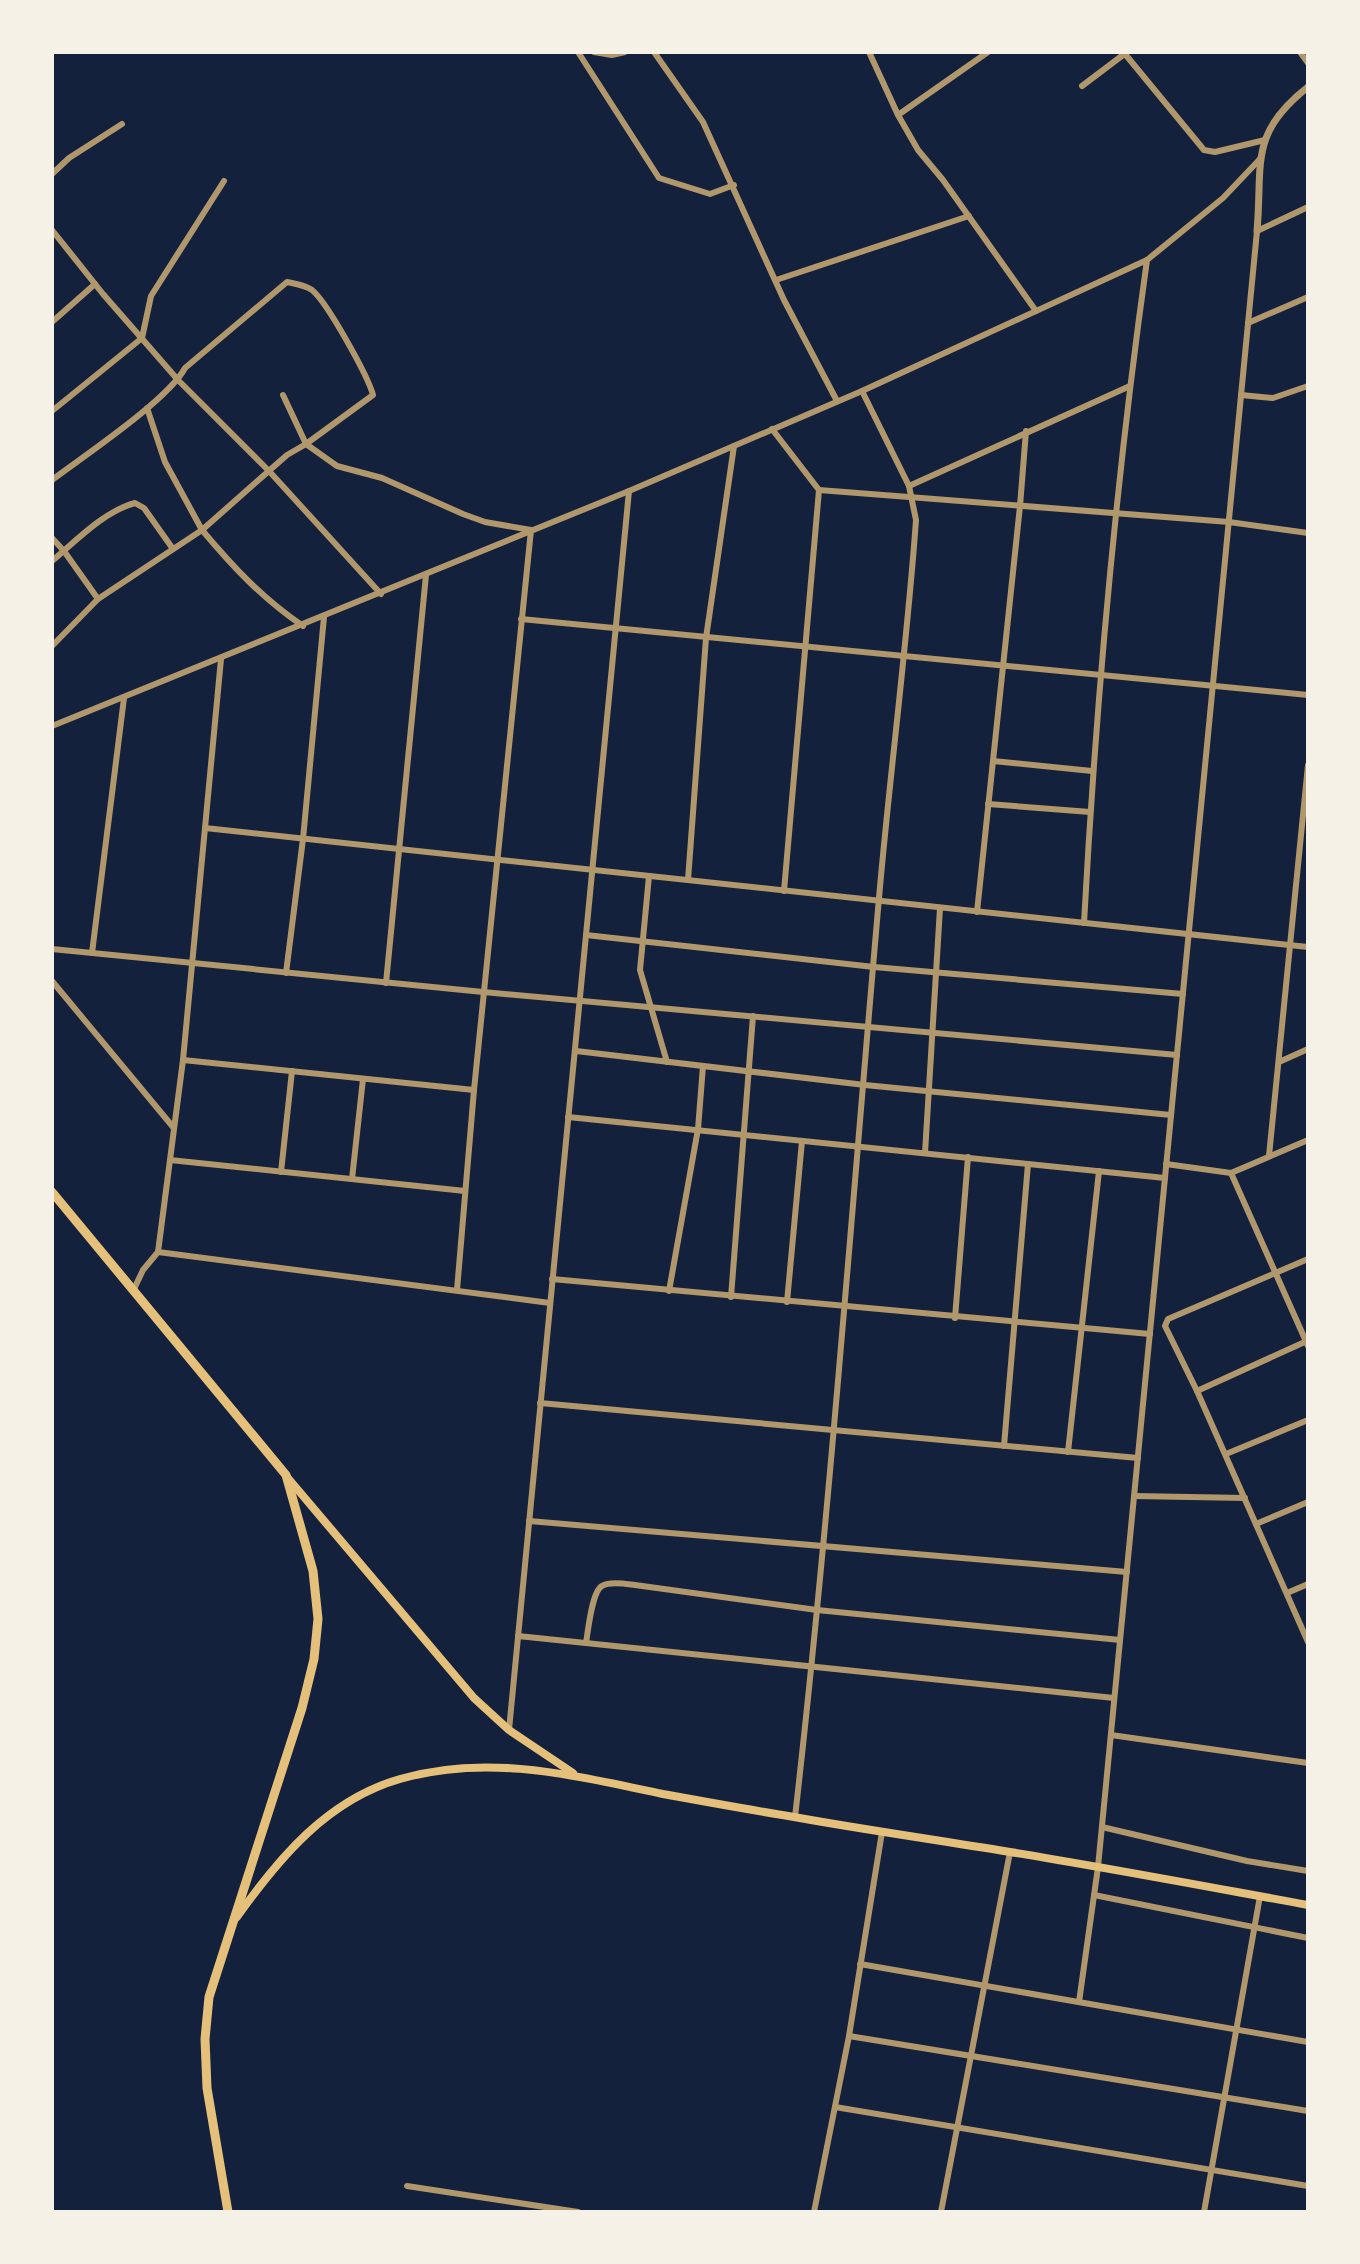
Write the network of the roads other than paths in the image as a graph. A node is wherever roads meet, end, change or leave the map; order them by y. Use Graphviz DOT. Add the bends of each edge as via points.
graph roads {
  1 [pos="578,52"];
  2 [pos="594,52"];
  3 [pos="625,52"];
  4 [pos="654,52"];
  5 [pos="869,52"];
  6 [pos="988,52"];
  7 [pos="1300,52"];
  8 [pos="1126,53"];
  9 [pos="1308,63"];
  10 [pos="1082,86"];
  11 [pos="1308,87"];
  12 [pos="898,115"];
  13 [pos="122,124"];
  14 [pos="1265,140"];
  15 [pos="1260,159"];
  16 [pos="52,174"];
  17 [pos="224,181"];
  18 [pos="734,185"];
  19 [pos="1308,207"];
  20 [pos="969,216"];
  21 [pos="52,230"];
  22 [pos="1257,231"];
  23 [pos="1147,260"];
  24 [pos="776,280"];
  25 [pos="95,284"];
  26 [pos="1308,297"];
  27 [pos="1036,311"];
  28 [pos="52,322"];
  29 [pos="1248,323"];
  30 [pos="142,338"];
  31 [pos="178,380"];
  32 [pos="1130,386"];
  33 [pos="1308,386"];
  34 [pos="862,391"];
  35 [pos="283,395"];
  36 [pos="1241,395"];
  37 [pos="837,401"];
  38 [pos="147,408"];
  39 [pos="52,411"];
  40 [pos="772,429"];
  41 [pos="1026,431"];
  42 [pos="306,444"];
  43 [pos="734,446"];
  44 [pos="269,471"];
  45 [pos="52,480"];
  46 [pos="909,486"];
  47 [pos="819,490"];
  48 [pos="629,491"];
  49 [pos="912,495"];
  50 [pos="1020,506"];
  51 [pos="1116,513"];
  52 [pos="1229,522"];
  53 [pos="202,530"];
  54 [pos="531,530"];
  55 [pos="1308,533"];
  56 [pos="52,538"];
  57 [pos="173,549"];
  58 [pos="64,551"];
  59 [pos="52,561"];
  60 [pos="426,575"];
  61 [pos="381,594"];
  62 [pos="98,599"];
  63 [pos="324,617"];
  64 [pos="521,619"];
  65 [pos="303,626"];
  66 [pos="616,630"];
  67 [pos="706,638"];
  68 [pos="52,646"];
  69 [pos="803,648"];
  70 [pos="902,657"];
  71 [pos="221,659"];
  72 [pos="1003,666"];
  73 [pos="1103,674"];
  74 [pos="1213,686"];
  75 [pos="1308,695"];
  76 [pos="124,698"];
  77 [pos="52,726"];
  78 [pos="993,761"];
  79 [pos="1308,765"];
  80 [pos="1092,771"];
  81 [pos="1306,797"];
  82 [pos="988,804"];
  83 [pos="1090,812"];
  84 [pos="205,828"];
  85 [pos="303,839"];
  86 [pos="400,849"];
  87 [pos="496,860"];
  88 [pos="592,870"];
  89 [pos="649,876"];
  90 [pos="688,880"];
  91 [pos="784,891"];
  92 [pos="878,902"];
  93 [pos="940,908"];
  94 [pos="977,912"];
  95 [pos="1084,923"];
  96 [pos="1187,934"];
  97 [pos="586,935"];
  98 [pos="643,941"];
  99 [pos="1290,946"];
  100 [pos="1308,947"];
  101 [pos="52,949"];
  102 [pos="92,953"];
  103 [pos="192,963"];
  104 [pos="874,967"];
  105 [pos="286,973"];
  106 [pos="938,973"];
  107 [pos="52,981"];
  108 [pos="386,983"];
  109 [pos="483,992"];
  110 [pos="1183,994"];
  111 [pos="579,1000"];
  112 [pos="653,1006"];
  113 [pos="753,1016"];
  114 [pos="868,1026"];
  115 [pos="933,1032"];
  116 [pos="1308,1049"];
  117 [pos="576,1051"];
  118 [pos="1177,1055"];
  119 [pos="183,1060"];
  120 [pos="667,1062"];
  121 [pos="1279,1062"];
  122 [pos="703,1066"];
  123 [pos="292,1071"];
  124 [pos="750,1071"];
  125 [pos="363,1079"];
  126 [pos="865,1085"];
  127 [pos="474,1090"];
  128 [pos="928,1091"];
  129 [pos="1171,1115"];
  130 [pos="568,1117"];
  131 [pos="173,1127"];
  132 [pos="698,1129"];
  133 [pos="744,1135"];
  134 [pos="1306,1140"];
  135 [pos="802,1141"];
  136 [pos="860,1146"];
  137 [pos="1308,1151"];
  138 [pos="925,1153"];
  139 [pos="1269,1156"];
  140 [pos="968,1157"];
  141 [pos="170,1160"];
  142 [pos="1028,1164"];
  143 [pos="1166,1164"];
  144 [pos="1099,1171"];
  145 [pos="281,1172"];
  146 [pos="1231,1173"];
  147 [pos="1165,1178"];
  148 [pos="352,1179"];
  149 [pos="465,1191"];
  150 [pos="52,1192"];
  151 [pos="158,1252"];
  152 [pos="1308,1259"];
  153 [pos="1275,1273"];
  154 [pos="552,1279"];
  155 [pos="134,1289"];
  156 [pos="457,1290"];
  157 [pos="669,1291"];
  158 [pos="731,1297"];
  159 [pos="787,1302"];
  160 [pos="550,1303"];
  161 [pos="845,1308"];
  162 [pos="955,1318"];
  163 [pos="1015,1323"];
  164 [pos="1082,1329"];
  165 [pos="1150,1334"];
  166 [pos="1307,1342"];
  167 [pos="1197,1391"];
  168 [pos="540,1403"];
  169 [pos="1308,1420"];
  170 [pos="834,1430"];
  171 [pos="1004,1446"];
  172 [pos="1068,1452"];
  173 [pos="1226,1454"];
  174 [pos="1138,1458"];
  175 [pos="286,1475"];
  176 [pos="1134,1496"];
  177 [pos="1245,1498"];
  178 [pos="1308,1502"];
  179 [pos="529,1521"];
  180 [pos="1256,1524"];
  181 [pos="823,1546"];
  182 [pos="1127,1572"];
  183 [pos="1308,1584"];
  184 [pos="1287,1593"];
  185 [pos="817,1610"];
  186 [pos="518,1636"];
  187 [pos="1120,1640"];
  188 [pos="1308,1642"];
  189 [pos="586,1643"];
  190 [pos="812,1668"];
  191 [pos="1114,1698"];
  192 [pos="509,1730"];
  193 [pos="1111,1735"];
  194 [pos="1308,1763"];
  195 [pos="577,1776"];
  196 [pos="795,1817"];
  197 [pos="1102,1827"];
  198 [pos="882,1832"];
  199 [pos="1010,1852"];
  200 [pos="1098,1867"];
  201 [pos="1308,1871"];
  202 [pos="1094,1895"];
  203 [pos="1260,1896"];
  204 [pos="1308,1905"];
  205 [pos="233,1923"];
  206 [pos="1253,1928"];
  207 [pos="1308,1938"];
  208 [pos="860,1964"];
  209 [pos="984,1984"];
  210 [pos="1079,2002"];
  211 [pos="1234,2031"];
  212 [pos="849,2036"];
  213 [pos="1308,2042"];
  214 [pos="971,2056"];
  215 [pos="1224,2097"];
  216 [pos="835,2107"];
  217 [pos="1308,2111"];
  218 [pos="957,2127"];
  219 [pos="1212,2169"];
  220 [pos="407,2186"];
  221 [pos="1308,2186"];
  222 [pos="228,2212"];
  223 [pos="578,2212"];
  224 [pos="814,2212"];
  225 [pos="941,2212"];
  226 [pos="1204,2212"];
  1 -- 18 [label="street" via="659,178 710,194"];
  2 -- 3 [label="street"];
  4 -- 18 [label="street" via="703,122"];
  5 -- 12 [label="street"];
  6 -- 12 [label="street"];
  7 -- 9 [label="street"];
  8 -- 10 [label="street"];
  8 -- 14 [label="street" via="1204,150"];
  11 -- 14 [label="street" via="1274,118"];
  12 -- 20 [label="street"];
  13 -- 16 [label="street"];
  14 -- 15 [label="street"];
  15 -- 22 [label="street"];
  15 -- 23 [label="street" via="1223,198"];
  17 -- 30 [label="street" via="151,296"];
  18 -- 24 [label="street"];
  19 -- 22 [label="street"];
  20 -- 24 [label="street"];
  20 -- 27 [label="street"];
  21 -- 25 [label="street"];
  22 -- 29 [label="street"];
  23 -- 27 [label="street"];
  23 -- 32 [label="street"];
  24 -- 37 [label="street"];
  25 -- 28 [label="street"];
  25 -- 30 [label="street"];
  26 -- 29 [label="street"];
  27 -- 34 [label="street"];
  29 -- 36 [label="street"];
  30 -- 31 [label="street"];
  30 -- 39 [label="street"];
  31 -- 38 [label="street"];
  31 -- 42 [label="street" via="185,368 287,282 309,287 369,378 373,395"];
  31 -- 44 [label="street"];
  32 -- 41 [label="street"];
  32 -- 51 [label="street"];
  33 -- 36 [label="street" via="1273,398"];
  34 -- 37 [label="street"];
  34 -- 46 [label="street"];
  35 -- 42 [label="street"];
  36 -- 52 [label="street"];
  37 -- 40 [label="street"];
  38 -- 45 [label="street"];
  38 -- 53 [label="street" via="165,462"];
  40 -- 43 [label="street"];
  40 -- 47 [label="street"];
  41 -- 46 [label="street"];
  41 -- 50 [label="street"];
  42 -- 44 [label="street"];
  42 -- 54 [label="street" via="337,466 382,478 485,522"];
  43 -- 48 [label="street"];
  43 -- 67 [label="street"];
  44 -- 53 [label="street"];
  44 -- 61 [label="street"];
  46 -- 49 [label="street"];
  47 -- 49 [label="street"];
  47 -- 69 [label="street"];
  48 -- 54 [label="street"];
  48 -- 66 [label="street"];
  49 -- 50 [label="street"];
  49 -- 70 [label="street" via="916,520"];
  50 -- 51 [label="street"];
  50 -- 72 [label="street"];
  51 -- 52 [label="street"];
  51 -- 73 [label="street"];
  52 -- 55 [label="street"];
  52 -- 74 [label="street"];
  53 -- 57 [label="street"];
  53 -- 65 [label="street" via="272,606"];
  54 -- 60 [label="street"];
  54 -- 64 [label="street"];
  56 -- 58 [label="street"];
  57 -- 58 [label="street" via="135,503 101,521"];
  57 -- 62 [label="street"];
  58 -- 59 [label="street"];
  58 -- 62 [label="street"];
  60 -- 61 [label="street"];
  60 -- 86 [label="street"];
  61 -- 63 [label="street"];
  62 -- 68 [label="street"];
  63 -- 65 [label="street"];
  63 -- 85 [label="street"];
  64 -- 66 [label="street"];
  64 -- 87 [label="street"];
  65 -- 71 [label="street"];
  66 -- 67 [label="street"];
  66 -- 88 [label="street"];
  67 -- 69 [label="street"];
  67 -- 90 [label="street"];
  69 -- 70 [label="street"];
  69 -- 91 [label="street"];
  70 -- 72 [label="street"];
  70 -- 92 [label="street"];
  71 -- 76 [label="street"];
  71 -- 84 [label="street"];
  72 -- 73 [label="street"];
  72 -- 78 [label="street"];
  73 -- 74 [label="street"];
  73 -- 80 [label="street"];
  74 -- 75 [label="street"];
  74 -- 96 [label="street"];
  76 -- 77 [label="street"];
  76 -- 102 [label="street"];
  78 -- 80 [label="street"];
  78 -- 82 [label="street"];
  79 -- 81 [label="street"];
  80 -- 83 [label="street"];
  81 -- 99 [label="street"];
  82 -- 83 [label="street"];
  82 -- 94 [label="street"];
  83 -- 95 [label="street"];
  84 -- 85 [label="street"];
  84 -- 103 [label="street"];
  85 -- 86 [label="street"];
  85 -- 105 [label="street"];
  86 -- 87 [label="street"];
  86 -- 108 [label="street"];
  87 -- 88 [label="street"];
  87 -- 109 [label="street"];
  88 -- 89 [label="street"];
  88 -- 97 [label="street"];
  89 -- 90 [label="street"];
  89 -- 98 [label="street"];
  90 -- 91 [label="street"];
  91 -- 92 [label="street"];
  92 -- 93 [label="street"];
  92 -- 104 [label="street"];
  93 -- 94 [label="street"];
  93 -- 106 [label="street"];
  94 -- 95 [label="street"];
  95 -- 96 [label="street"];
  96 -- 99 [label="street"];
  96 -- 110 [label="street"];
  97 -- 98 [label="street"];
  97 -- 111 [label="street"];
  98 -- 104 [label="street"];
  98 -- 112 [label="street" via="640,970"];
  99 -- 100 [label="street"];
  99 -- 121 [label="street"];
  101 -- 102 [label="street"];
  102 -- 103 [label="street"];
  103 -- 105 [label="street"];
  103 -- 119 [label="street"];
  104 -- 106 [label="street"];
  104 -- 114 [label="street"];
  105 -- 108 [label="street"];
  106 -- 110 [label="street"];
  106 -- 115 [label="street"];
  107 -- 131 [label="street"];
  108 -- 109 [label="street"];
  109 -- 111 [label="street"];
  109 -- 127 [label="street"];
  110 -- 118 [label="street"];
  111 -- 112 [label="street"];
  111 -- 117 [label="street"];
  112 -- 113 [label="street"];
  112 -- 120 [label="street"];
  113 -- 114 [label="street"];
  113 -- 124 [label="street"];
  114 -- 115 [label="street"];
  114 -- 126 [label="street"];
  115 -- 118 [label="street"];
  115 -- 128 [label="street"];
  116 -- 121 [label="street"];
  117 -- 120 [label="street"];
  117 -- 130 [label="street"];
  118 -- 129 [label="street"];
  119 -- 123 [label="street"];
  119 -- 131 [label="street"];
  120 -- 122 [label="street"];
  121 -- 139 [label="street"];
  122 -- 124 [label="street"];
  122 -- 132 [label="street"];
  123 -- 125 [label="street"];
  123 -- 145 [label="street"];
  124 -- 126 [label="street"];
  124 -- 133 [label="street"];
  125 -- 127 [label="street"];
  125 -- 148 [label="street"];
  126 -- 128 [label="street"];
  126 -- 136 [label="street"];
  127 -- 149 [label="street"];
  128 -- 129 [label="street"];
  128 -- 138 [label="street"];
  129 -- 143 [label="street"];
  130 -- 132 [label="street"];
  130 -- 154 [label="street"];
  131 -- 141 [label="street"];
  132 -- 133 [label="street"];
  132 -- 157 [label="street"];
  133 -- 135 [label="street"];
  133 -- 158 [label="street"];
  134 -- 137 [label="street"];
  134 -- 139 [label="street"];
  135 -- 136 [label="street"];
  135 -- 159 [label="street"];
  136 -- 138 [label="street"];
  136 -- 161 [label="street"];
  138 -- 140 [label="street"];
  139 -- 146 [label="street"];
  140 -- 142 [label="street"];
  140 -- 162 [label="street"];
  141 -- 145 [label="street"];
  141 -- 151 [label="street"];
  142 -- 144 [label="street"];
  142 -- 163 [label="street"];
  143 -- 146 [label="street"];
  143 -- 147 [label="street"];
  144 -- 147 [label="street"];
  144 -- 164 [label="street"];
  145 -- 148 [label="street"];
  146 -- 153 [label="street"];
  147 -- 165 [label="street"];
  148 -- 149 [label="street"];
  149 -- 156 [label="street"];
  150 -- 155 [label="main road"];
  151 -- 155 [label="street"];
  151 -- 156 [label="street"];
  152 -- 153 [label="street"];
  153 -- 166 [label="street"];
  153 -- 167 [label="street" via="1165,1321"];
  154 -- 157 [label="street"];
  154 -- 160 [label="street"];
  155 -- 175 [label="main road"];
  156 -- 160 [label="street"];
  157 -- 158 [label="street"];
  158 -- 159 [label="street"];
  159 -- 161 [label="street"];
  160 -- 168 [label="street"];
  161 -- 162 [label="street"];
  161 -- 170 [label="street"];
  162 -- 163 [label="street"];
  163 -- 164 [label="street"];
  163 -- 171 [label="street"];
  164 -- 165 [label="street"];
  164 -- 172 [label="street"];
  165 -- 174 [label="street"];
  166 -- 167 [label="street"];
  167 -- 173 [label="street"];
  168 -- 170 [label="street"];
  168 -- 179 [label="street"];
  169 -- 173 [label="street"];
  170 -- 171 [label="street"];
  170 -- 181 [label="street"];
  171 -- 172 [label="street"];
  172 -- 174 [label="street"];
  173 -- 177 [label="street"];
  174 -- 176 [label="street"];
  175 -- 192 [label="main road" via="456,1678"];
  175 -- 205 [label="main road" via="313,1571 318,1619 314,1659"];
  176 -- 177 [label="street"];
  176 -- 182 [label="street"];
  177 -- 180 [label="street"];
  178 -- 180 [label="street"];
  179 -- 181 [label="street"];
  179 -- 186 [label="street"];
  180 -- 184 [label="street"];
  181 -- 182 [label="street"];
  181 -- 185 [label="street"];
  182 -- 187 [label="street"];
  183 -- 184 [label="street"];
  184 -- 188 [label="street"];
  185 -- 187 [label="street"];
  185 -- 189 [label="street" via="607,1583 595,1593"];
  185 -- 190 [label="street"];
  186 -- 189 [label="street"];
  186 -- 192 [label="street"];
  187 -- 191 [label="street"];
  189 -- 190 [label="street"];
  190 -- 191 [label="street"];
  190 -- 196 [label="street"];
  191 -- 193 [label="street"];
  192 -- 195 [label="main road"];
  193 -- 194 [label="street"];
  193 -- 197 [label="street"];
  195 -- 196 [label="main road"];
  195 -- 205 [label="main road" via="481,1766 396,1780 346,1805 304,1835"];
  196 -- 198 [label="main road"];
  197 -- 200 [label="street"];
  197 -- 201 [label="street"];
  198 -- 199 [label="main road"];
  198 -- 208 [label="street"];
  199 -- 200 [label="main road"];
  199 -- 209 [label="street"];
  200 -- 202 [label="street"];
  200 -- 203 [label="main road"];
  202 -- 206 [label="street"];
  202 -- 210 [label="street"];
  203 -- 204 [label="main road"];
  203 -- 206 [label="street"];
  205 -- 222 [label="main road" via="209,1997 205,2039 207,2088"];
  206 -- 207 [label="street"];
  206 -- 211 [label="street"];
  208 -- 209 [label="street"];
  208 -- 212 [label="street"];
  209 -- 210 [label="street"];
  209 -- 214 [label="street"];
  210 -- 211 [label="street"];
  211 -- 213 [label="street"];
  211 -- 215 [label="street"];
  212 -- 214 [label="street"];
  212 -- 216 [label="street"];
  214 -- 215 [label="street"];
  214 -- 218 [label="street"];
  215 -- 217 [label="street"];
  215 -- 219 [label="street"];
  216 -- 218 [label="street"];
  216 -- 224 [label="street"];
  218 -- 219 [label="street"];
  218 -- 225 [label="street"];
  219 -- 221 [label="street"];
  219 -- 226 [label="street"];
  220 -- 223 [label="street"];
}
